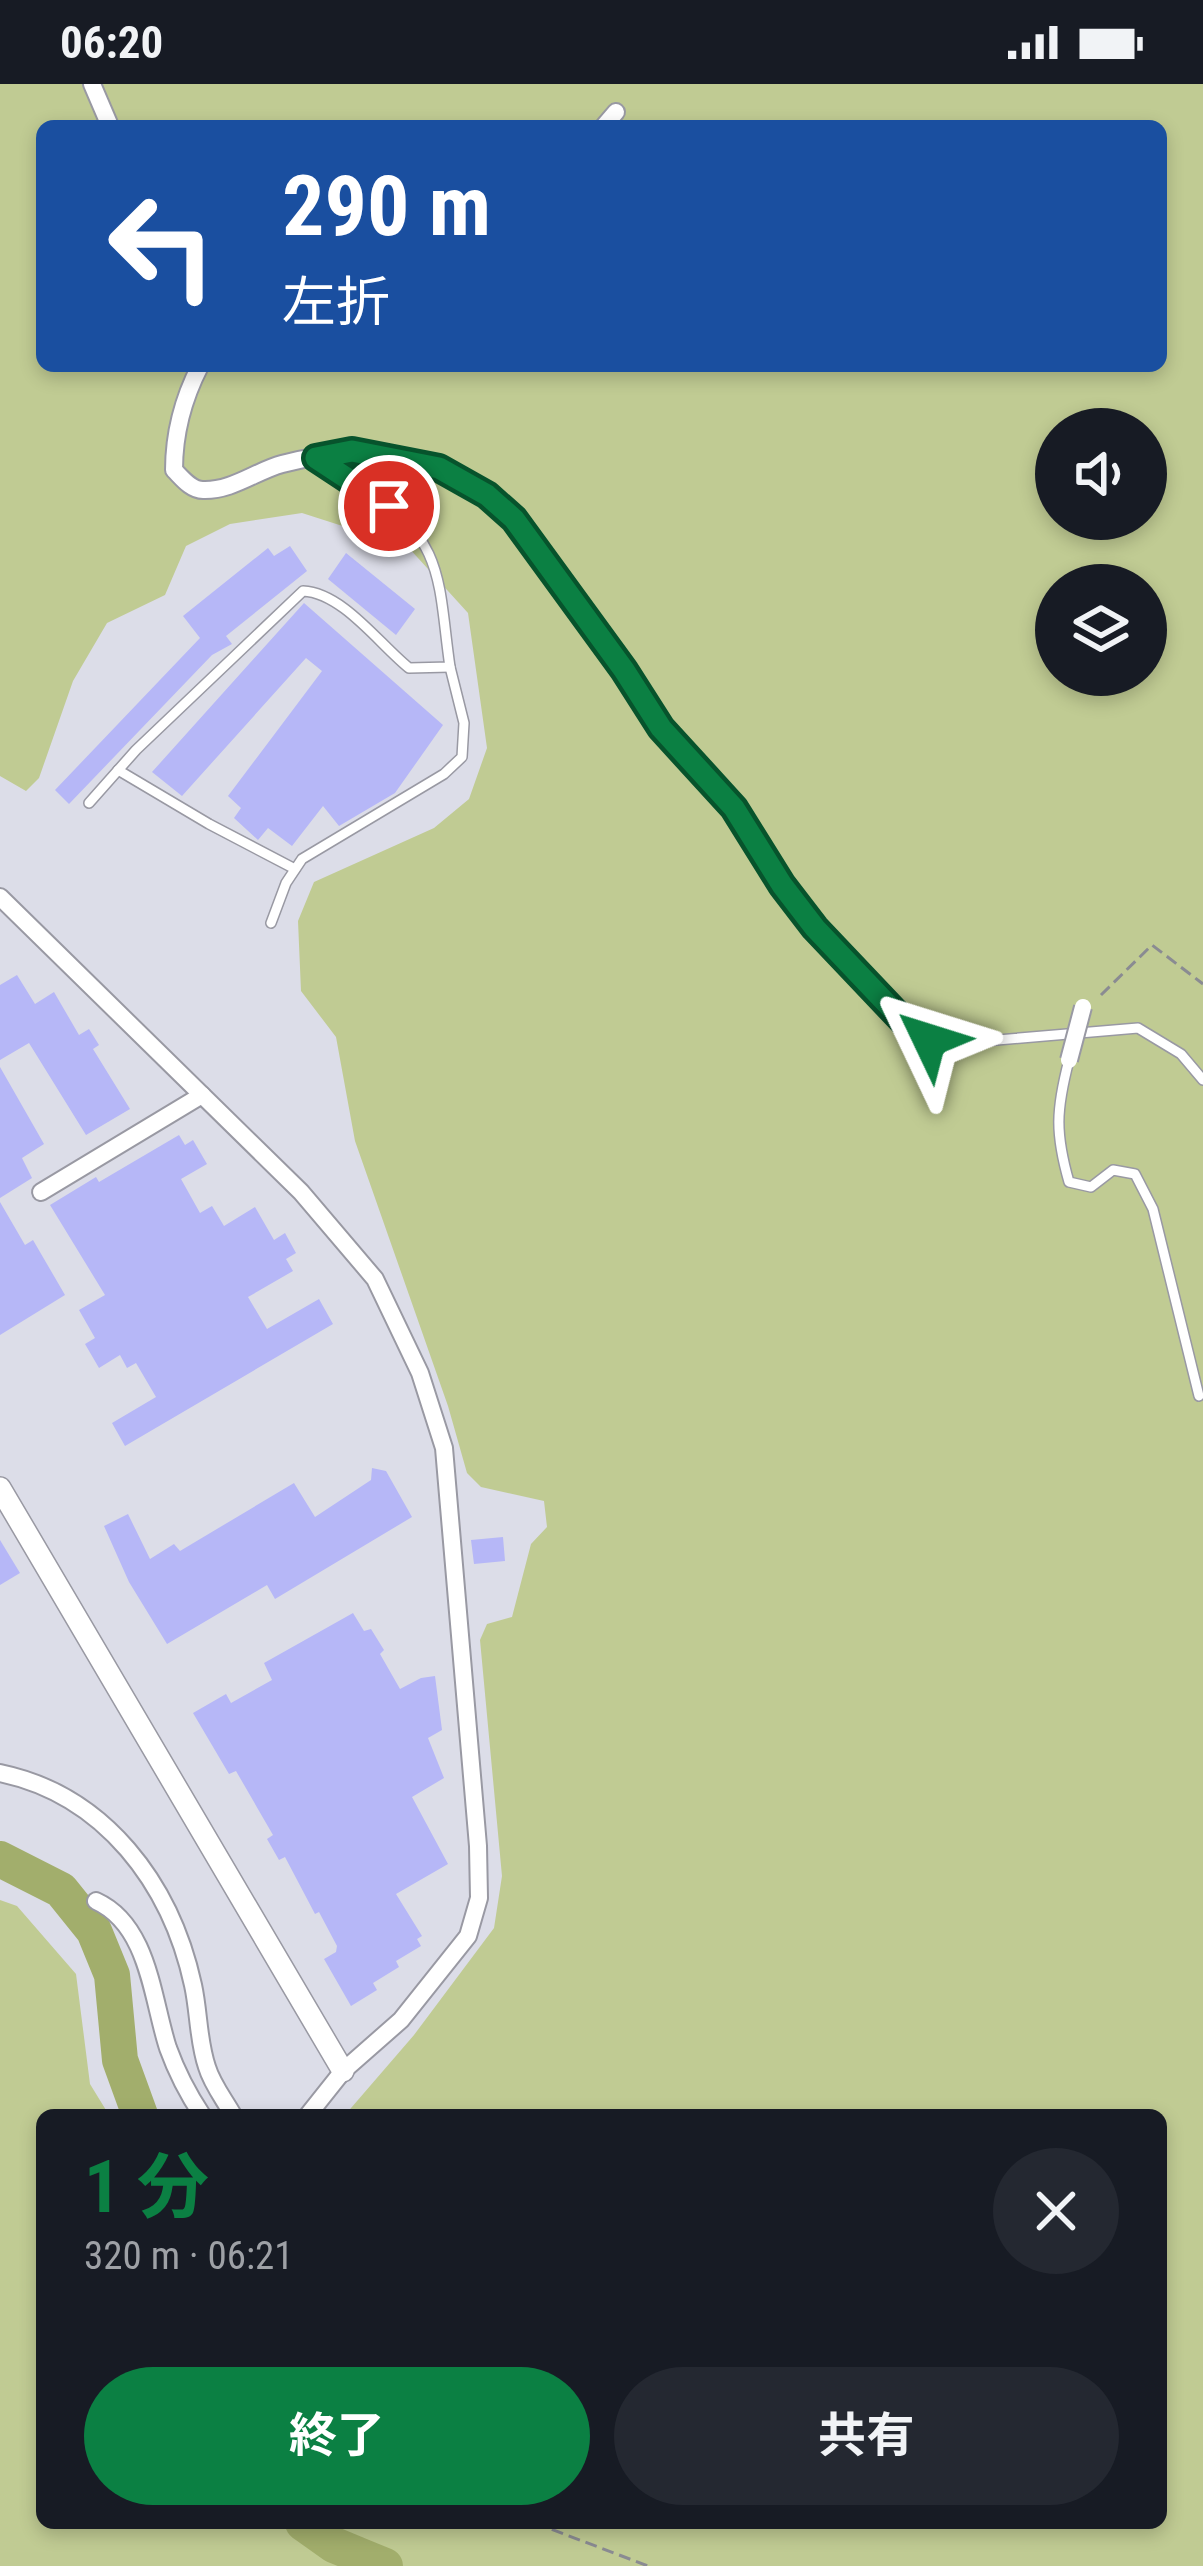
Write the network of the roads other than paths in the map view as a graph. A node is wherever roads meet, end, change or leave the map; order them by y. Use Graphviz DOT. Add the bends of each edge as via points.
graph roads {
  1 [pos="92,84"];
  2 [pos="107,120"];
  3 [pos="197,372"];
  4 [pos="316,458"];
  5 [pos="574,603"];
  6 [pos="450,667"];
  7 [pos="118,770"];
  8 [pos="89,803"];
  9 [pos="295,869"];
  10 [pos="0,898"];
  11 [pos="271,923"];
  12 [pos="1083,1007"];
  13 [pos="1069,1060"];
  14 [pos="1203,1080"];
  15 [pos="202,1095"];
  16 [pos="41,1192"];
  17 [pos="1199,1396"];
  18 [pos="0,1488"];
  19 [pos="0,1773"];
  20 [pos="96,1901"];
  21 [pos="344,2072"];
  22 [pos="198,2109"];
  23 [pos="230,2109"];
  24 [pos="313,2109"];
  1 -- 2 [label="street"];
  3 -- 4 [label="street" via="174,443 174,470 188,484 200,491 230,485"];
  4 -- 5 [label="street" via="352,451 439,468 514,519"];
  4 -- 6 [label="lane" via="368,490 424,542 434,558"];
  5 -- 14 [label="lane" via="661,728 734,808 793,899 908,1026 950,1044 1138,1028 1181,1054"];
  6 -- 7 [label="lane" via="410,668 346,612 303,591"];
  6 -- 9 [label="lane" via="464,723 462,757"];
  7 -- 8 [label="lane"];
  7 -- 9 [label="lane"];
  9 -- 11 [label="lane"];
  10 -- 15 [label="street"];
  12 -- 13 [label="street, bridge"];
  13 -- 17 [label="lane" via="1057,1141 1070,1182 1091,1187 1113,1170 1135,1174 1153,1209"];
  15 -- 16 [label="street"];
  15 -- 21 [label="street" via="375,1279 420,1373 444,1448 479,1898 468,1936 401,2020"];
  18 -- 21 [label="street"];
  19 -- 23 [label="street" via="65,1797 103,1822 154,1882 193,1984 208,2072"];
  20 -- 22 [label="street" via="131,1932 168,2048"];
  21 -- 24 [label="street"];
}
